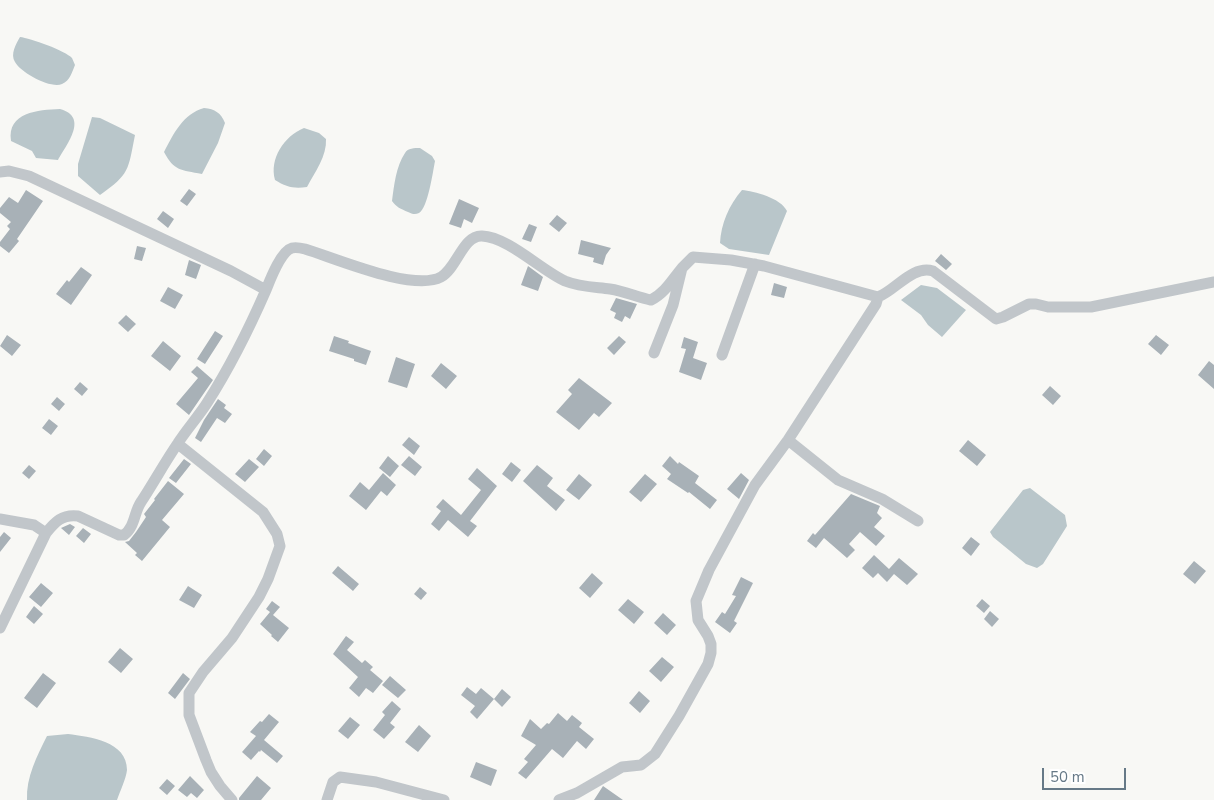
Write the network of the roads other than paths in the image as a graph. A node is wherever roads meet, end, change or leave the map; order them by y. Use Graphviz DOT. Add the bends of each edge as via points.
graph roads {
  1 [pos="0,172"];
  2 [pos="755,264"];
  3 [pos="682,268"];
  4 [pos="1214,282"];
  5 [pos="266,290"];
  6 [pos="878,297"];
  7 [pos="654,353"];
  8 [pos="722,355"];
  9 [pos="788,440"];
  10 [pos="178,444"];
  11 [pos="0,519"];
  12 [pos="918,521"];
  13 [pos="46,533"];
  14 [pos="0,628"];
  15 [pos="232,800"];
  16 [pos="327,800"];
  17 [pos="444,800"];
  18 [pos="559,800"];
  1 -- 5 [label="street" via="29,176"];
  2 -- 3 [label="street" via="699,256 693,257"];
  2 -- 6 [label="street"];
  2 -- 8 [label="street"];
  3 -- 5 [label="street" via="668,287 651,300 565,281 519,251 492,237 480,235 471,238 441,277 421,281 377,274 305,249 289,249"];
  3 -- 7 [label="street" via="673,305"];
  4 -- 6 [label="street" via="1091,307 1029,304 996,319 933,270 923,268"];
  5 -- 10 [label="street" via="250,327 208,402"];
  6 -- 9 [label="street"];
  9 -- 12 [label="street" via="838,480 882,499"];
  9 -- 18 [label="street" via="745,502 696,601 698,620 711,644 711,653 708,664 655,754 641,765 622,767"];
  10 -- 13 [label="street" via="140,504 131,529 124,535 71,515 56,520"];
  10 -- 15 [label="street" via="263,512 277,534 280,546 259,597 189,693 189,715 206,760"];
  11 -- 13 [label="street" via="34,525"];
  13 -- 14 [label="street"];
  16 -- 17 [label="street" via="333,782 340,777"];
}
